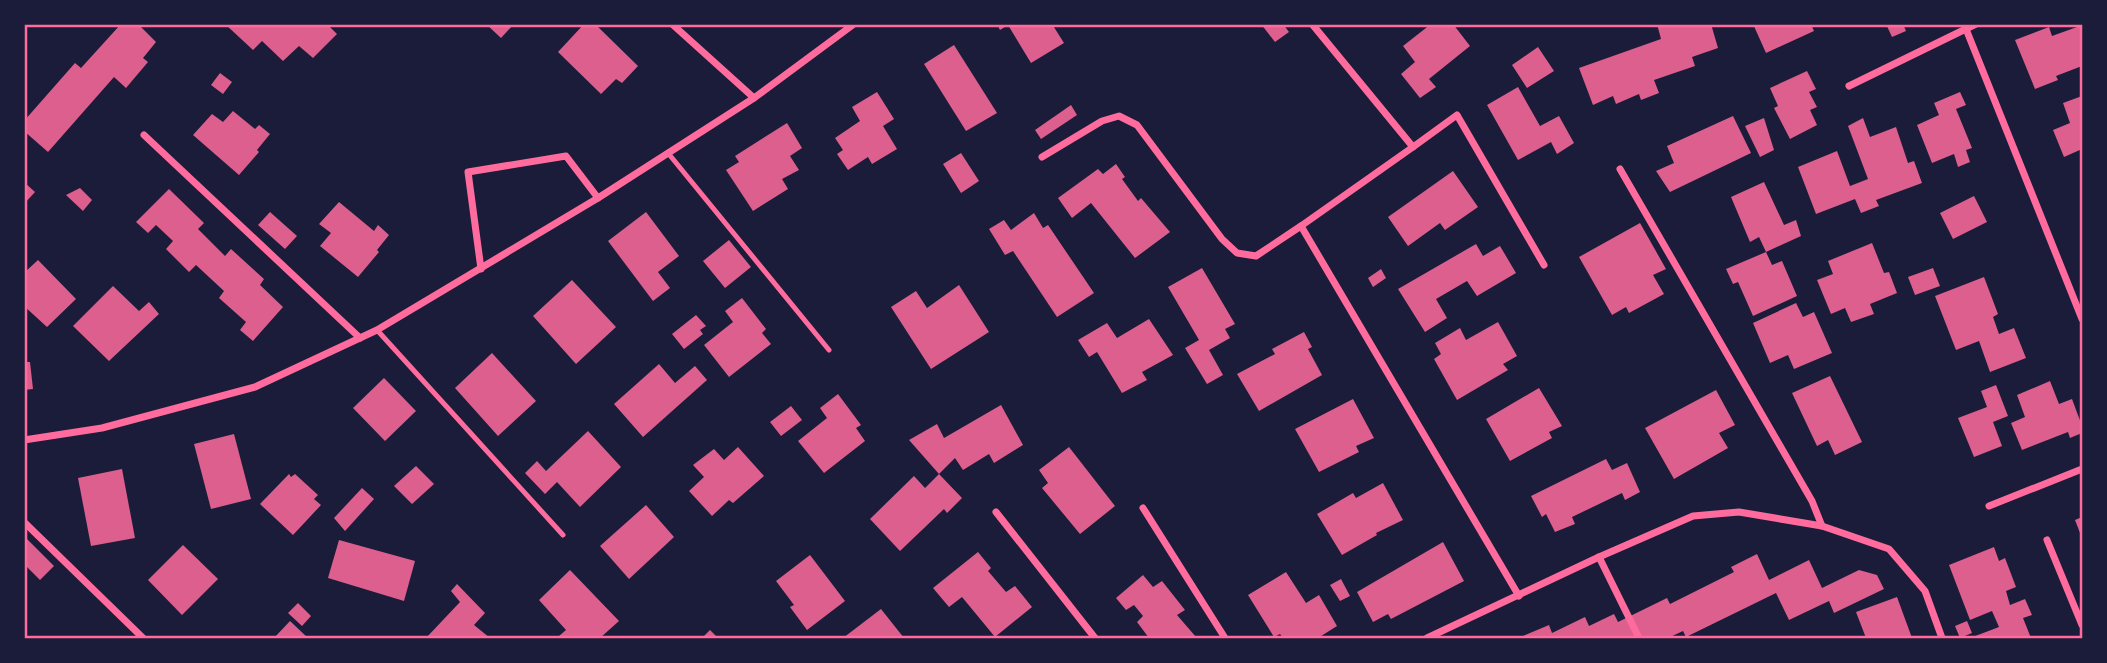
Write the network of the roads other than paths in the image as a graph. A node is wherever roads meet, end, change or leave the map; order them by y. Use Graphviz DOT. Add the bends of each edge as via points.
graph roads {
  1 [pos="672,24"];
  2 [pos="854,24"];
  3 [pos="1311,24"];
  4 [pos="1976,24"];
  5 [pos="1966,29"];
  6 [pos="1849,86"];
  7 [pos="754,98"];
  8 [pos="144,135"];
  9 [pos="1413,147"];
  10 [pos="668,153"];
  11 [pos="1042,157"];
  12 [pos="1620,169"];
  13 [pos="598,198"];
  14 [pos="1301,226"];
  15 [pos="1544,265"];
  16 [pos="481,269"];
  17 [pos="2082,319"];
  18 [pos="377,330"];
  19 [pos="360,338"];
  20 [pos="829,350"];
  21 [pos="24,440"];
  22 [pos="2082,468"];
  23 [pos="1989,506"];
  24 [pos="1143,509"];
  25 [pos="996,512"];
  26 [pos="24,522"];
  27 [pos="1822,526"];
  28 [pos="563,535"];
  29 [pos="2047,540"];
  30 [pos="1599,557"];
  31 [pos="1519,596"];
  32 [pos="2082,625"];
  33 [pos="143,639"];
  34 [pos="1095,639"];
  35 [pos="1225,639"];
  36 [pos="1427,639"];
  37 [pos="1639,639"];
  38 [pos="1942,639"];
  1 -- 7 [label="street"];
  2 -- 7 [label="street"];
  3 -- 9 [label="street"];
  4 -- 5 [label="street"];
  5 -- 6 [label="street"];
  5 -- 17 [label="street"];
  7 -- 10 [label="street"];
  8 -- 19 [label="street"];
  9 -- 14 [label="street"];
  9 -- 15 [label="street" via="1457,115"];
  10 -- 13 [label="street"];
  10 -- 20 [label="lane"];
  11 -- 14 [label="street" via="1102,121 1119,116 1137,125 1237,253 1256,256"];
  12 -- 27 [label="street" via="1812,501"];
  13 -- 16 [label="street"];
  13 -- 16 [label="street" via="566,156 468,172"];
  14 -- 31 [label="street"];
  16 -- 18 [label="street"];
  18 -- 19 [label="street"];
  18 -- 28 [label="lane"];
  19 -- 21 [label="street" via="255,387 102,428"];
  22 -- 23 [label="street"];
  24 -- 35 [label="street"];
  25 -- 34 [label="street"];
  26 -- 33 [label="street"];
  27 -- 30 [label="street" via="1739,512 1693,516"];
  27 -- 38 [label="street" via="1889,549 1925,591"];
  29 -- 32 [label="street"];
  30 -- 31 [label="street"];
  30 -- 37 [label="street"];
  31 -- 36 [label="street"];
}
